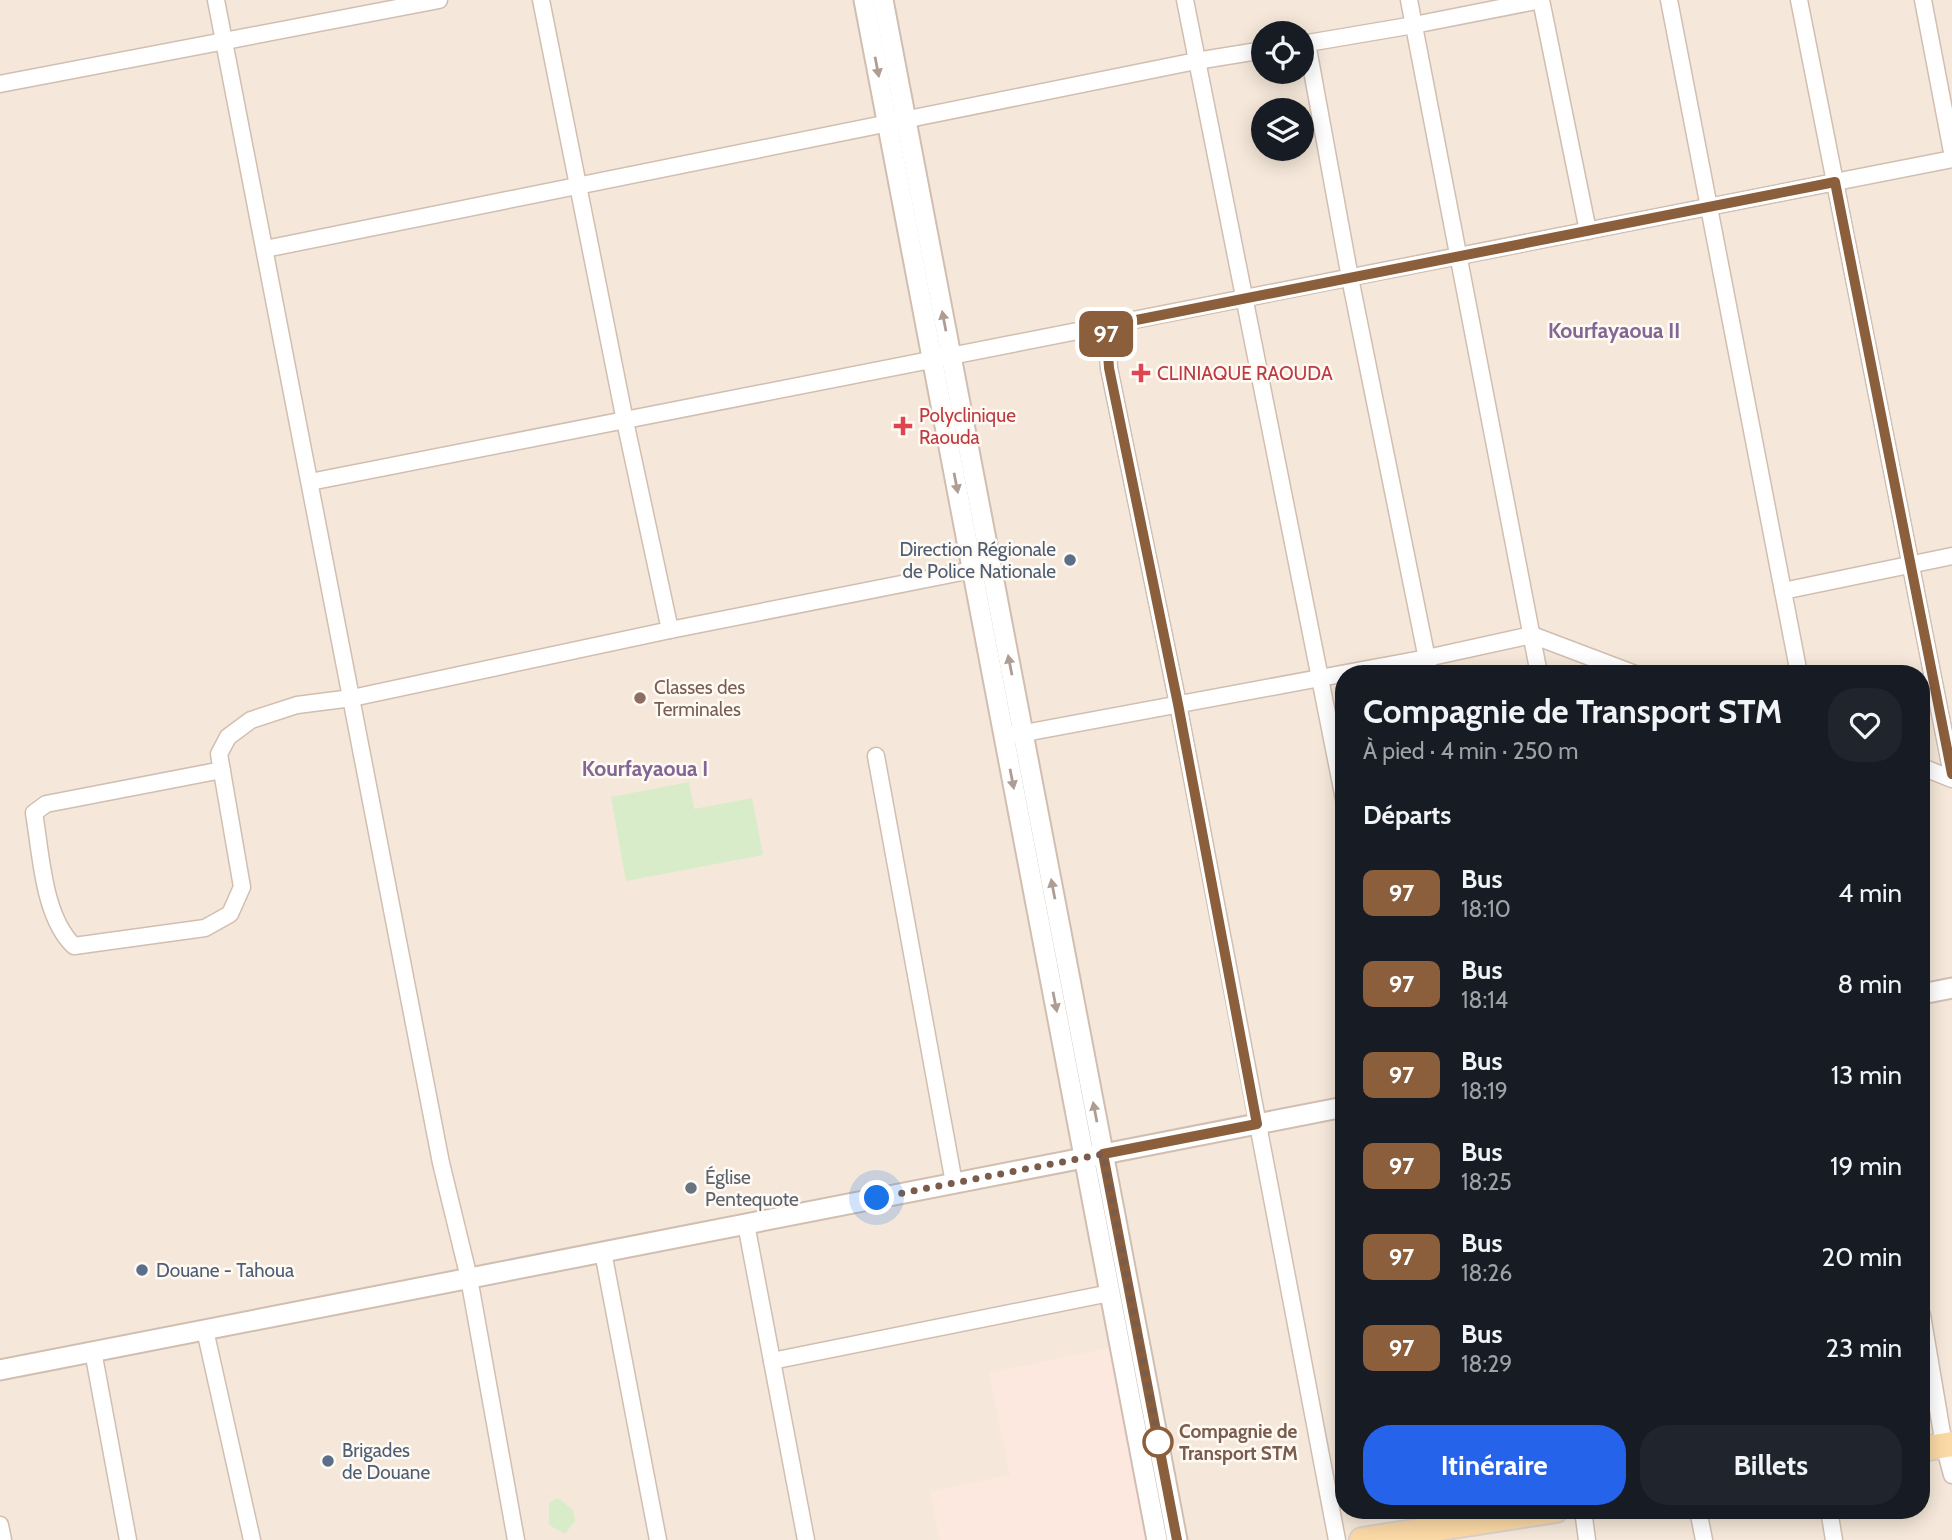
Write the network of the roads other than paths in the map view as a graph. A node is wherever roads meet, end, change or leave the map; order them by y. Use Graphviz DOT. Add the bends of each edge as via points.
graph roads {
  1 [pos="216,0"];
  2 [pos="439,0"];
  3 [pos="541,0"];
  4 [pos="864,0"];
  5 [pos="883,0"];
  6 [pos="1185,0"];
  7 [pos="1409,0"];
  8 [pos="1541,0"];
  9 [pos="1669,0"];
  10 [pos="1799,0"];
  11 [pos="1923,0"];
  12 [pos="1414,25"];
  13 [pos="224,41"];
  14 [pos="1314,42"];
  15 [pos="1251,52"];
  16 [pos="1196,61"];
  17 [pos="0,84"];
  18 [pos="1313,84"];
  19 [pos="897,123"];
  20 [pos="1952,152"];
  21 [pos="1952,159"];
  22 [pos="1835,182"];
  23 [pos="578,185"];
  24 [pos="1709,207"];
  25 [pos="1588,231"];
  26 [pos="265,249"];
  27 [pos="1459,257"];
  28 [pos="1350,278"];
  29 [pos="1244,299"];
  30 [pos="1106,326"];
  31 [pos="941,358"];
  32 [pos="625,421"];
  33 [pos="310,482"];
  34 [pos="1952,556"];
  35 [pos="1910,564"];
  36 [pos="981,568"];
  37 [pos="1783,591"];
  38 [pos="670,630"];
  39 [pos="1532,635"];
  40 [pos="1428,665"];
  41 [pos="1431,665"];
  42 [pos="1537,665"];
  43 [pos="1611,665"];
  44 [pos="1797,665"];
  45 [pos="1930,665"];
  46 [pos="1930,665"];
  47 [pos="1335,676"];
  48 [pos="1320,678"];
  49 [pos="352,698"];
  50 [pos="1178,704"];
  51 [pos="1013,734"];
  52 [pos="1335,754"];
  53 [pos="876,756"];
  54 [pos="222,770"];
  55 [pos="1930,770"];
  56 [pos="1952,777"];
  57 [pos="1952,988"];
  58 [pos="1930,992"];
  59 [pos="1335,1109"];
  60 [pos="1257,1124"];
  61 [pos="1094,1156"];
  62 [pos="954,1184"];
  63 [pos="746,1224"];
  64 [pos="603,1252"];
  65 [pos="469,1278"];
  66 [pos="1110,1293"];
  67 [pos="205,1330"];
  68 [pos="93,1352"];
  69 [pos="772,1361"];
  70 [pos="0,1370"];
  71 [pos="1930,1377"];
  72 [pos="1939,1446"];
  73 [pos="1952,1475"];
  74 [pos="1466,1519"];
  75 [pos="1584,1519"];
  76 [pos="1700,1519"];
  77 [pos="1830,1519"];
  78 [pos="0,1525"];
  79 [pos="3,1540"];
  80 [pos="128,1540"];
  81 [pos="252,1540"];
  82 [pos="516,1540"];
  83 [pos="657,1540"];
  84 [pos="806,1540"];
  85 [pos="1157,1540"];
  86 [pos="1177,1540"];
  87 [pos="1337,1540"];
  88 [pos="1362,1540"];
  89 [pos="1587,1540"];
  90 [pos="1704,1540"];
  91 [pos="1834,1540"];
  1 -- 13 [label="street"];
  2 -- 13 [label="street"];
  3 -- 23 [label="street"];
  4 -- 19 [label="street, one-way"];
  5 -- 19 [label="street"];
  6 -- 16 [label="street"];
  7 -- 12 [label="street"];
  8 -- 12 [label="street"];
  8 -- 25 [label="street"];
  9 -- 24 [label="street"];
  10 -- 22 [label="street"];
  11 -- 20 [label="street"];
  12 -- 14 [label="street"];
  12 -- 27 [label="street"];
  13 -- 17 [label="street"];
  13 -- 26 [label="street"];
  15 -- 16 [label="street"];
  16 -- 19 [label="street"];
  16 -- 29 [label="street"];
  18 -- 28 [label="street"];
  19 -- 23 [label="street"];
  19 -- 31 [label="street"];
  21 -- 22 [label="street"];
  22 -- 24 [label="street"];
  22 -- 35 [label="street"];
  23 -- 26 [label="street"];
  23 -- 32 [label="street"];
  24 -- 25 [label="street"];
  24 -- 37 [label="street"];
  25 -- 27 [label="street"];
  26 -- 33 [label="street"];
  27 -- 28 [label="street"];
  27 -- 39 [label="street"];
  28 -- 29 [label="street"];
  28 -- 40 [label="street"];
  29 -- 30 [label="street"];
  29 -- 48 [label="street"];
  30 -- 31 [label="street"];
  30 -- 50 [label="street" via="1109,368"];
  31 -- 32 [label="street"];
  31 -- 36 [label="street"];
  32 -- 33 [label="street"];
  32 -- 38 [label="street"];
  33 -- 49 [label="street"];
  34 -- 35 [label="street"];
  35 -- 37 [label="street"];
  35 -- 46 [label="street"];
  36 -- 38 [label="street"];
  36 -- 51 [label="street"];
  37 -- 44 [label="street"];
  38 -- 49 [label="street"];
  39 -- 41 [label="street"];
  39 -- 42 [label="street"];
  39 -- 43 [label="street"];
  45 -- 56 [label="street"];
  47 -- 48 [label="street"];
  48 -- 50 [label="street"];
  48 -- 52 [label="street"];
  49 -- 54 [label="street" via="297,705 251,720 228,737 219,754 234,835 242,887 230,914 205,928 74,946 63,936 51,906 34,813 46,804"];
  49 -- 65 [label="street" via="441,1163"];
  50 -- 51 [label="street"];
  50 -- 60 [label="street"];
  51 -- 61 [label="street"];
  53 -- 62 [label="street"];
  55 -- 56 [label="street"];
  57 -- 58 [label="street"];
  59 -- 60 [label="street"];
  60 -- 61 [label="street"];
  60 -- 87 [label="street"];
  61 -- 62 [label="street"];
  61 -- 66 [label="street"];
  61 -- 86 [label="street"];
  62 -- 63 [label="street"];
  63 -- 64 [label="street"];
  63 -- 69 [label="street"];
  64 -- 65 [label="street"];
  64 -- 83 [label="street"];
  65 -- 67 [label="street"];
  65 -- 82 [label="street"];
  66 -- 69 [label="street"];
  66 -- 85 [label="street"];
  67 -- 68 [label="street"];
  67 -- 81 [label="street"];
  68 -- 70 [label="street"];
  68 -- 80 [label="street"];
  69 -- 84 [label="street"];
  71 -- 72 [label="street"];
  72 -- 73 [label="street"];
  74 -- 88 [label="main road"];
  75 -- 89 [label="street"];
  76 -- 90 [label="street"];
  77 -- 91 [label="street"];
  78 -- 79 [label="street"];
}
